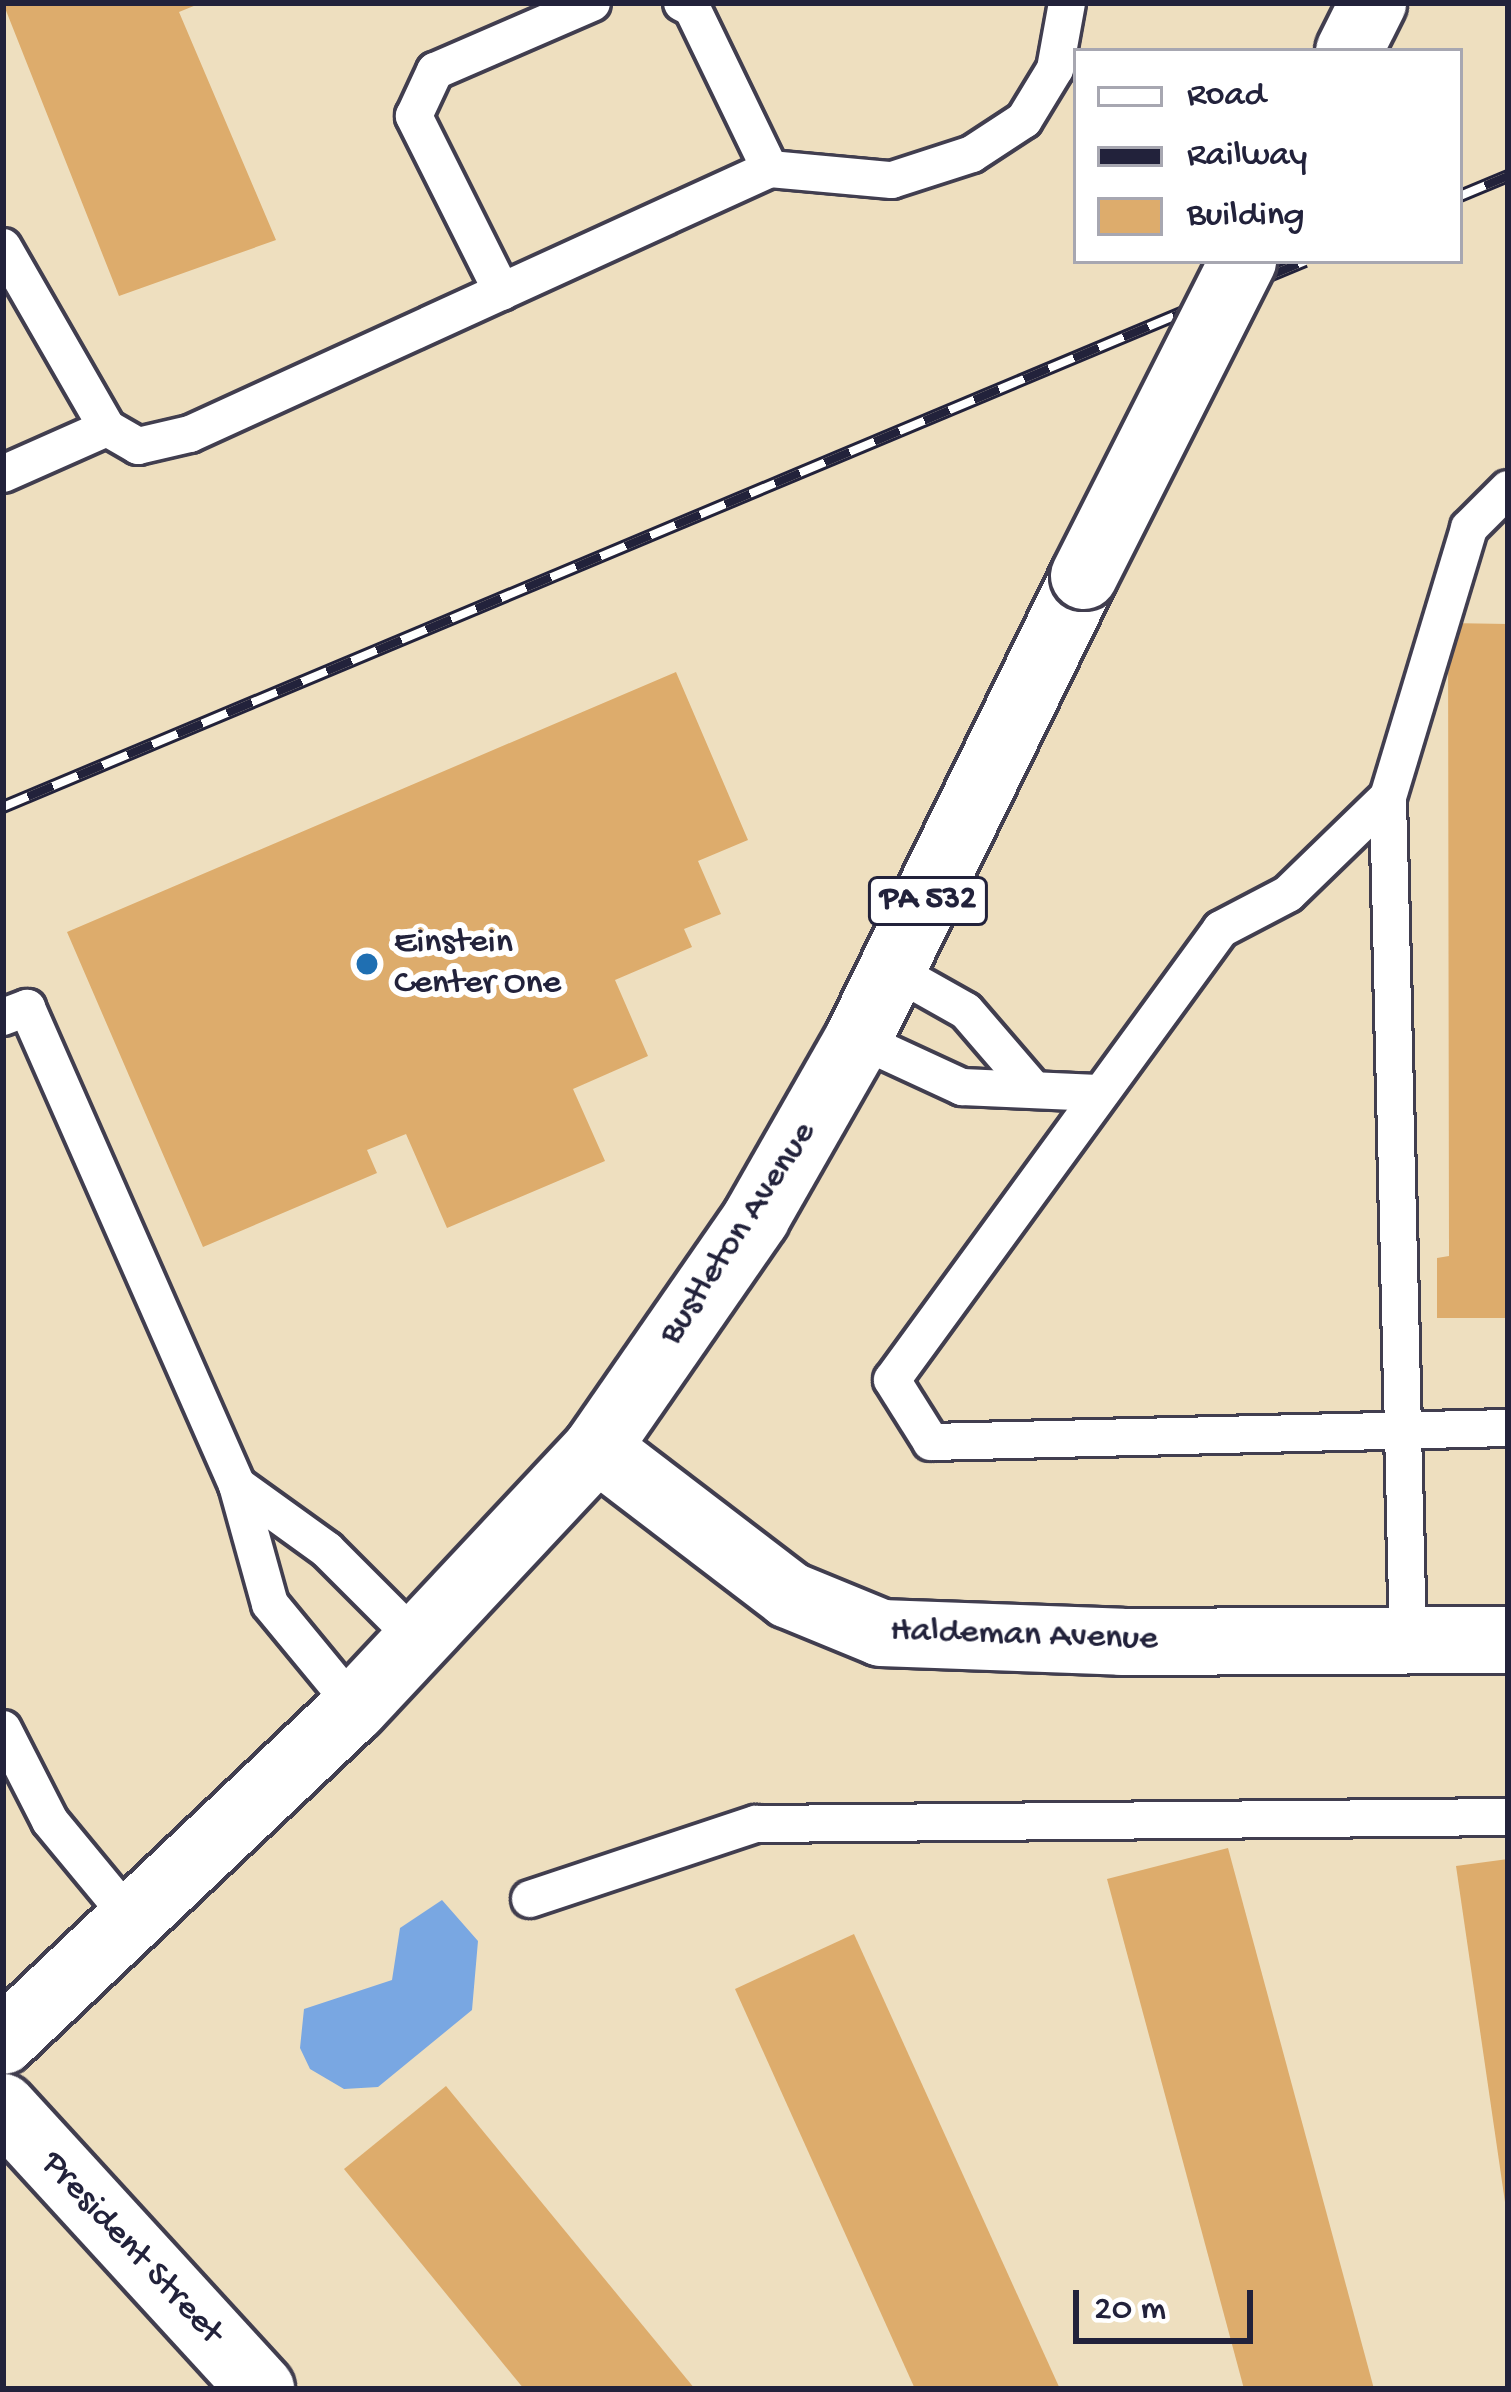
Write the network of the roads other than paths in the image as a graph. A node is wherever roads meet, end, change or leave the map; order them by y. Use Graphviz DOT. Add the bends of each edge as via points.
graph roads {
  1 [pos="592,3"];
  2 [pos="682,3"];
  3 [pos="1067,3"];
  4 [pos="1373,3"];
  5 [pos="1350,48"];
  6 [pos="770,169"];
  7 [pos="3,247"];
  8 [pos="1241,264"];
  9 [pos="502,292"];
  10 [pos="107,428"];
  11 [pos="3,474"];
  12 [pos="1508,489"];
  13 [pos="1388,797"];
  14 [pos="895,971"];
  15 [pos="3,1017"];
  16 [pos="858,1040"];
  17 [pos="1034,1090"];
  18 [pos="1098,1093"];
  19 [pos="1508,1429"];
  20 [pos="1404,1431"];
  21 [pos="596,1448"];
  22 [pos="237,1485"];
  23 [pos="1508,1640"];
  24 [pos="418,1641"];
  25 [pos="1408,1641"];
  26 [pos="355,1707"];
  27 [pos="3,1729"];
  28 [pos="1508,1817"];
  29 [pos="530,1899"];
  30 [pos="131,1919"];
  31 [pos="3,2041"];
  32 [pos="3,2107"];
  33 [pos="261,2389"];
  1 -- 9 [label="lane" via="434,71 414,116"];
  2 -- 6 [label="lane" via="692,8"];
  3 -- 6 [label="lane" via="1055,69 1024,120 972,154 892,180"];
  4 -- 5 [label="main road"];
  6 -- 9 [label="lane"];
  7 -- 10 [label="lane"];
  8 -- 14 [label="main road, Bustleton Avenue / PA 532, bridge"];
  9 -- 10 [label="lane" via="190,434 138,446"];
  10 -- 11 [label="lane"];
  12 -- 13 [label="lane" via="1469,528"];
  13 -- 18 [label="lane" via="1288,894 1221,928"];
  13 -- 20 [label="lane"];
  14 -- 16 [label="main road, Bustleton Avenue / PA 532"];
  14 -- 17 [label="lane" via="966,1012"];
  15 -- 22 [label="lane" via="27,1007"];
  16 -- 17 [label="lane" via="962,1087"];
  16 -- 21 [label="main road, Bustleton Avenue / PA 532" via="756,1218"];
  17 -- 18 [label="lane"];
  18 -- 20 [label="lane" via="892,1379 931,1442"];
  19 -- 20 [label="lane"];
  20 -- 25 [label="lane"];
  21 -- 24 [label="main road, Bustleton Avenue / PA 532"];
  21 -- 25 [label="main road, Haldeman Avenue" via="789,1595 880,1634"];
  22 -- 24 [label="lane" via="327,1550"];
  22 -- 26 [label="lane" via="269,1604"];
  23 -- 25 [label="main road, Haldeman Avenue"];
  24 -- 26 [label="main road, Bustleton Avenue / PA 532"];
  26 -- 30 [label="main road, Bustleton Avenue / PA 532"];
  27 -- 30 [label="lane" via="50,1821"];
  28 -- 29 [label="lane" via="756,1824"];
  30 -- 31 [label="main road, Bustleton Avenue / PA 532"];
  32 -- 33 [label="main road, President Street"];
}
